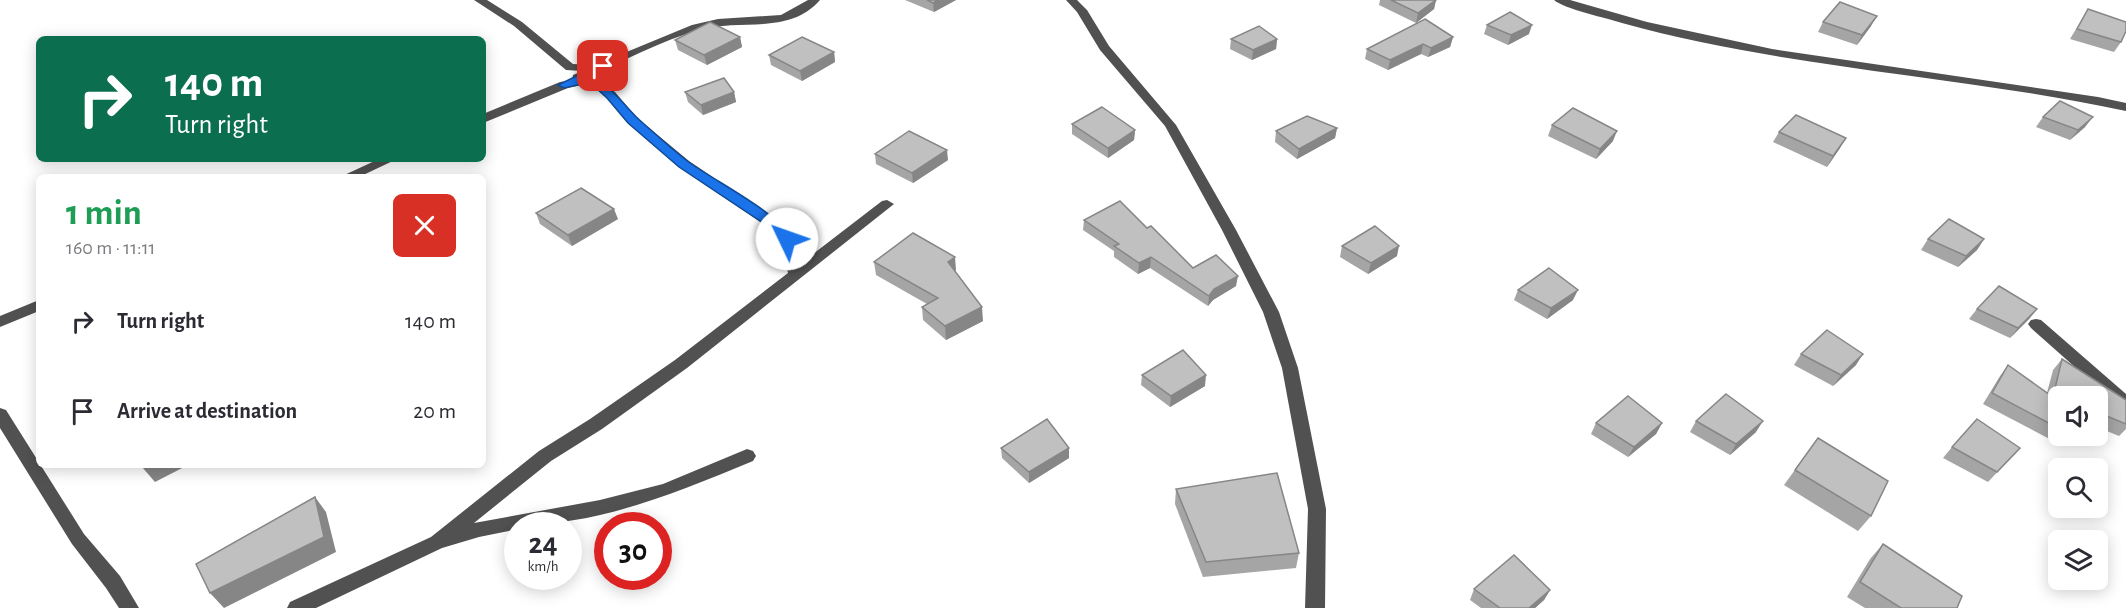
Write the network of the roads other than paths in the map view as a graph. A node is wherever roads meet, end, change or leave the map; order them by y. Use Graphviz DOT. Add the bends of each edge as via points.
graph roads {
  1 [pos="478,0"];
  2 [pos="815,0"];
  3 [pos="1071,0"];
  4 [pos="1559,0"];
  5 [pos="603,66"];
  6 [pos="564,85"];
  7 [pos="2126,107"];
  8 [pos="486,118"];
  9 [pos="383,162"];
  10 [pos="354,174"];
  11 [pos="887,204"];
  12 [pos="796,275"];
  13 [pos="36,306"];
  14 [pos="0,321"];
  15 [pos="2036,324"];
  16 [pos="2126,403"];
  17 [pos="0,414"];
  18 [pos="747,456"];
  19 [pos="437,542"];
  20 [pos="129,608"];
  21 [pos="297,608"];
  22 [pos="1315,608"];
  1 -- 5 [label="street" via="518,24 570,67"];
  2 -- 5 [label="street" via="785,17 696,27"];
  3 -- 22 [label="street" via="1082,10 1104,48 1170,125 1271,312 1290,368 1317,509"];
  4 -- 7 [label="street" via="1719,43 1852,66 2024,86"];
  5 -- 6 [label="street"];
  6 -- 8 [label="street"];
  6 -- 12 [label="street" via="587,80 598,85 684,164 773,224 787,239"];
  9 -- 10 [label="street"];
  11 -- 12 [label="street"];
  12 -- 19 [label="street" via="681,364 545,456"];
  13 -- 14 [label="street"];
  15 -- 16 [label="street"];
  17 -- 20 [label="street" via="78,539"];
  18 -- 19 [label="street" via="666,490 600,507 479,529"];
  19 -- 21 [label="street"];
}
